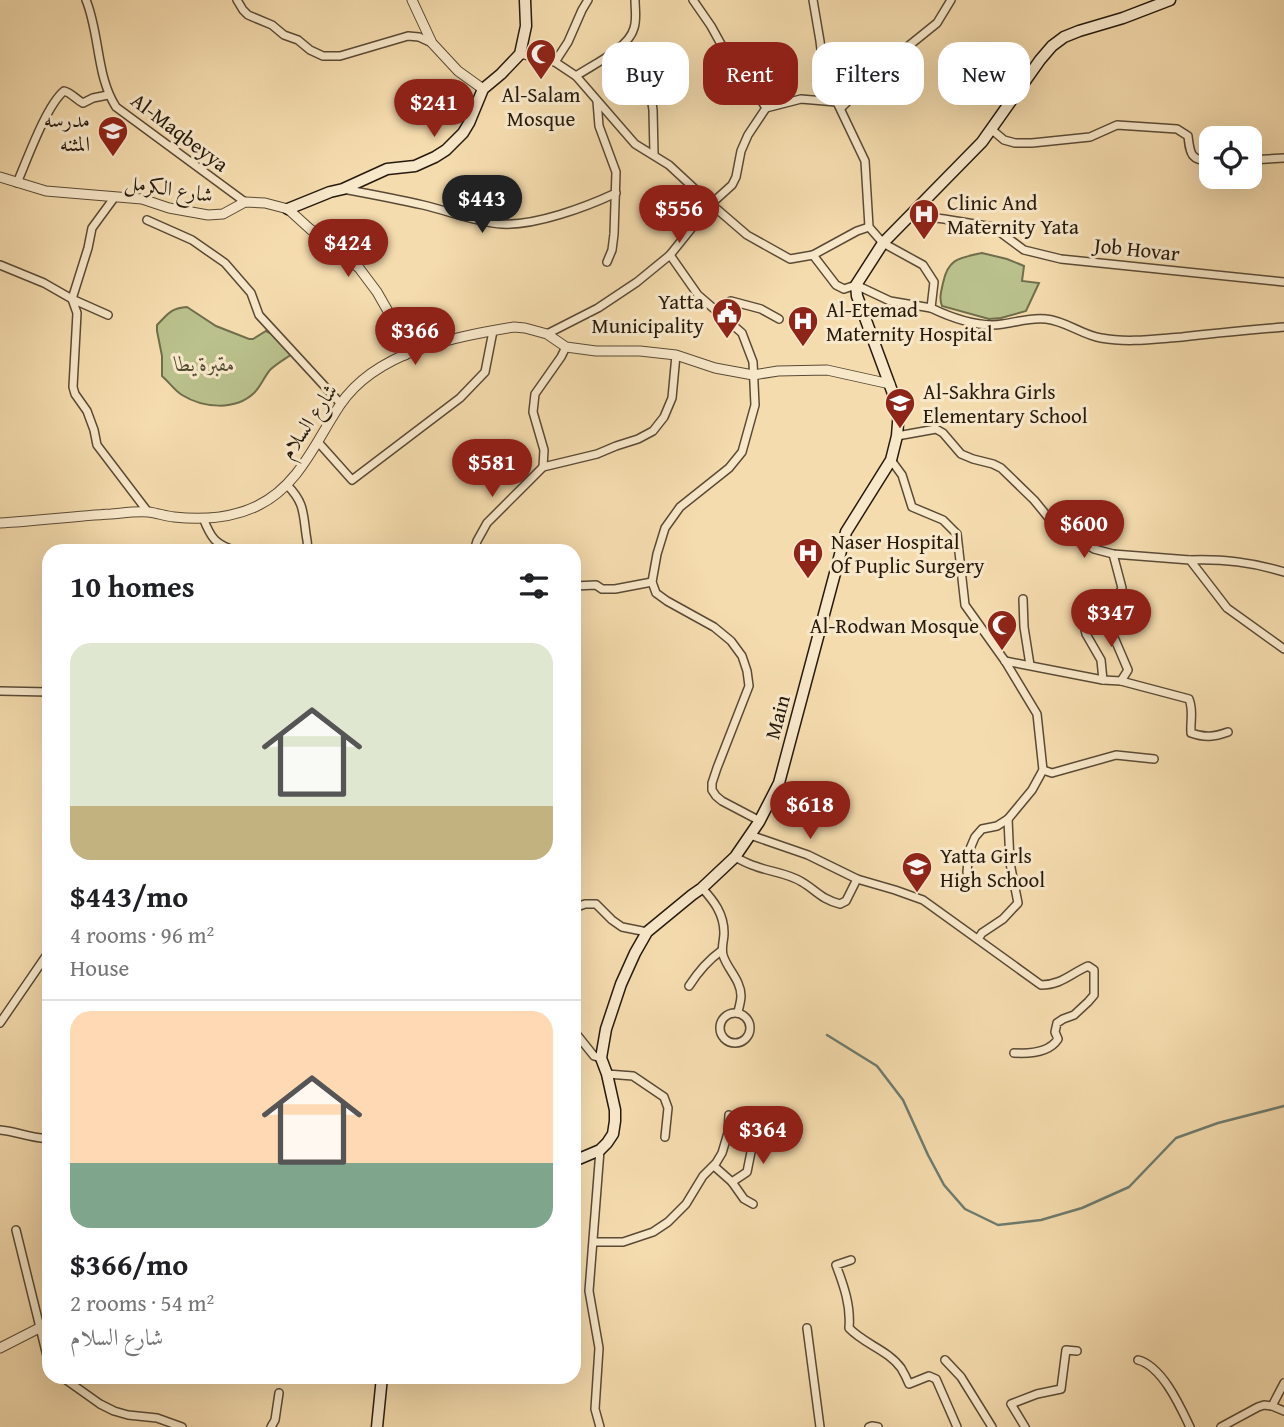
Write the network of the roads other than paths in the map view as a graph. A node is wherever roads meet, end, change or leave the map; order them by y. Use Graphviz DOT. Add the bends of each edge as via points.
graph roads {
  1 [pos="86,0"];
  2 [pos="237,0"];
  3 [pos="412,0"];
  4 [pos="525,0"];
  5 [pos="588,0"];
  6 [pos="635,0"];
  7 [pos="693,0"];
  8 [pos="813,0"];
  9 [pos="951,0"];
  10 [pos="1170,0"];
  11 [pos="627,42"];
  12 [pos="820,42"];
  13 [pos="913,42"];
  14 [pos="432,43"];
  15 [pos="520,54"];
  16 [pos="602,60"];
  17 [pos="555,62"];
  18 [pos="576,76"];
  19 [pos="483,89"];
  20 [pos="108,95"];
  21 [pos="597,101"];
  22 [pos="812,101"];
  23 [pos="652,105"];
  24 [pos="839,105"];
  25 [pos="766,108"];
  26 [pos="991,129"];
  27 [pos="654,154"];
  28 [pos="1284,158"];
  29 [pos="1199,159"];
  30 [pos="1262,159"];
  31 [pos="0,177"];
  32 [pos="18,183"];
  33 [pos="343,189"];
  34 [pos="616,193"];
  35 [pos="114,198"];
  36 [pos="245,202"];
  37 [pos="711,204"];
  38 [pos="288,209"];
  39 [pos="911,215"];
  40 [pos="147,220"];
  41 [pos="869,227"];
  42 [pos="883,243"];
  43 [pos="670,255"];
  44 [pos="813,255"];
  45 [pos="607,262"];
  46 [pos="0,265"];
  47 [pos="1284,282"];
  48 [pos="856,285"];
  49 [pos="72,299"];
  50 [pos="930,308"];
  51 [pos="715,309"];
  52 [pos="108,315"];
  53 [pos="779,319"];
  54 [pos="1284,327"];
  55 [pos="493,331"];
  56 [pos="547,334"];
  57 [pos="566,347"];
  58 [pos="405,355"];
  59 [pos="676,355"];
  60 [pos="753,375"];
  61 [pos="890,384"];
  62 [pos="341,404"];
  63 [pos="897,436"];
  64 [pos="318,442"];
  65 [pos="891,460"];
  66 [pos="543,467"];
  67 [pos="287,485"];
  68 [pos="148,512"];
  69 [pos="202,518"];
  70 [pos="0,523"];
  71 [pos="219,544"];
  72 [pos="309,544"];
  73 [pos="476,544"];
  74 [pos="1113,554"];
  75 [pos="1190,561"];
  76 [pos="1284,572"];
  77 [pos="652,582"];
  78 [pos="581,586"];
  79 [pos="1023,599"];
  80 [pos="1084,625"];
  81 [pos="1284,649"];
  82 [pos="1005,661"];
  83 [pos="1030,665"];
  84 [pos="1104,680"];
  85 [pos="1121,681"];
  86 [pos="0,691"];
  87 [pos="42,692"];
  88 [pos="1228,732"];
  89 [pos="1154,759"];
  90 [pos="1043,770"];
  91 [pos="1008,819"];
  92 [pos="760,821"];
  93 [pos="750,835"];
  94 [pos="734,857"];
  95 [pos="967,872"];
  96 [pos="857,879"];
  97 [pos="702,888"];
  98 [pos="581,905"];
  99 [pos="647,932"];
  100 [pos="978,939"];
  101 [pos="721,951"];
  102 [pos="42,962"];
  103 [pos="689,986"];
  104 [pos="738,1012"];
  105 [pos="0,1023"];
  106 [pos="581,1040"];
  107 [pos="1014,1053"];
  108 [pos="601,1058"];
  109 [pos="607,1074"];
  110 [pos="729,1115"];
  111 [pos="776,1125"];
  112 [pos="0,1130"];
  113 [pos="665,1138"];
  114 [pos="42,1139"];
  115 [pos="600,1150"];
  116 [pos="581,1158"];
  117 [pos="714,1166"];
  118 [pos="732,1182"];
  119 [pos="753,1204"];
  120 [pos="16,1230"];
  121 [pos="594,1242"];
  122 [pos="851,1260"];
  123 [pos="42,1326"];
  124 [pos="39,1328"];
  125 [pos="807,1328"];
  126 [pos="42,1339"];
  127 [pos="0,1348"];
  128 [pos="1077,1351"];
  129 [pos="945,1360"];
  130 [pos="1138,1360"];
  131 [pos="1284,1383"];
  132 [pos="72,1384"];
  133 [pos="381,1384"];
  134 [pos="279,1393"];
  135 [pos="1272,1406"];
  136 [pos="1284,1411"];
  137 [pos="182,1427"];
  138 [pos="271,1427"];
  139 [pos="377,1427"];
  140 [pos="600,1427"];
  141 [pos="820,1427"];
  142 [pos="869,1427"];
  143 [pos="878,1427"];
  144 [pos="957,1427"];
  145 [pos="992,1427"];
  146 [pos="1025,1427"];
  147 [pos="1190,1427"];
  148 [pos="1221,1427"];
  1 -- 20 [label="street, Al-Maqbeyya"];
  2 -- 14 [label="street" via="248,15 323,56 340,56 408,36"];
  3 -- 14 [label="street"];
  4 -- 15 [label="main road"];
  5 -- 17 [label="street"];
  6 -- 11 [label="street" via="634,30"];
  7 -- 25 [label="street"];
  8 -- 12 [label="street"];
  9 -- 13 [label="street" via="937,23"];
  10 -- 26 [label="main road" via="1064,37 1040,60"];
  14 -- 19 [label="street"];
  15 -- 17 [label="street"];
  15 -- 19 [label="main road"];
  16 -- 18 [label="street"];
  17 -- 18 [label="street"];
  18 -- 21 [label="street"];
  19 -- 33 [label="main road" via="463,133 435,158 387,169"];
  20 -- 32 [label="street" via="83,103 64,91 58,96"];
  20 -- 36 [label="street, Al-Maqbeyya" via="131,119"];
  21 -- 27 [label="street" via="635,144"];
  21 -- 34 [label="street" via="599,126 616,172"];
  22 -- 25 [label="street"];
  23 -- 27 [label="street"];
  24 -- 41 [label="street" via="865,162"];
  25 -- 37 [label="street" via="748,135 732,185"];
  26 -- 29 [label="street" via="1015,143 1090,136 1117,125 1177,129 1188,136 1189,150"];
  26 -- 39 [label="main road"];
  27 -- 37 [label="street"];
  28 -- 30 [label="street"];
  31 -- 32 [label="street, شارع الكرمل"];
  32 -- 35 [label="street, شارع الكرمل" via="46,191"];
  33 -- 34 [label="street" via="502,224 557,215"];
  33 -- 38 [label="main road"];
  34 -- 45 [label="street"];
  35 -- 36 [label="street, شارع الكرمل" via="142,199 208,215 223,214"];
  35 -- 49 [label="street" via="92,228"];
  36 -- 38 [label="street, شارع الكرمل"];
  37 -- 43 [label="street"];
  37 -- 44 [label="street" via="747,235 790,259"];
  38 -- 58 [label="street" via="359,268 393,320"];
  39 -- 42 [label="main road"];
  39 -- 47 [label="street, Job Hovar" via="993,228 1024,250 1061,259"];
  40 -- 62 [label="street" via="197,243 233,271 251,293 258,315"];
  41 -- 42 [label="street"];
  41 -- 44 [label="street"];
  42 -- 48 [label="main road"];
  42 -- 50 [label="street" via="923,265 934,282"];
  43 -- 51 [label="street" via="698,295"];
  43 -- 56 [label="street" via="598,308"];
  44 -- 48 [label="street" via="836,285 844,289"];
  46 -- 49 [label="street"];
  48 -- 50 [label="street" via="890,301"];
  48 -- 61 [label="main road, Main"];
  49 -- 52 [label="street"];
  49 -- 68 [label="street" via="77,317 74,391 87,411 97,445"];
  50 -- 54 [label="street" via="981,324 1048,319 1082,333 1136,341"];
  51 -- 53 [label="street" via="731,301"];
  51 -- 60 [label="street" via="742,333"];
  55 -- 56 [label="street, شارع السلام" via="514,327"];
  55 -- 58 [label="street, شارع السلام"];
  55 -- 64 [label="street" via="485,372 460,398 352,481"];
  56 -- 57 [label="street, شارع السلام"];
  57 -- 59 [label="street, شارع السلام"];
  57 -- 66 [label="street" via="535,394 533,412 544,450"];
  58 -- 62 [label="street, شارع السلام" via="371,374"];
  59 -- 60 [label="street, شارع السلام"];
  59 -- 66 [label="street" via="671,398 653,431 597,454"];
  60 -- 61 [label="street, شارع السلام" via="827,370"];
  60 -- 77 [label="street" via="755,405 742,452 680,507 665,528"];
  61 -- 63 [label="main road, Main" via="899,411"];
  62 -- 64 [label="street, شارع السلام"];
  63 -- 65 [label="main road, Main"];
  63 -- 74 [label="street" via="936,429 943,432 961,454 1008,474 1071,536"];
  64 -- 67 [label="street, شارع السلام"];
  65 -- 82 [label="street" via="902,475 912,507 943,520 957,534 965,605"];
  65 -- 92 [label="main road, Main" via="846,532 779,783"];
  66 -- 73 [label="street" via="487,523"];
  67 -- 69 [label="street, شارع السلام" via="258,506"];
  67 -- 72 [label="street" via="304,512"];
  68 -- 69 [label="street, شارع السلام"];
  68 -- 70 [label="street, شارع السلام"];
  69 -- 71 [label="street"];
  74 -- 75 [label="street"];
  74 -- 85 [label="street" via="1122,588 1108,608 1107,621 1128,670"];
  75 -- 76 [label="street" via="1220,559"];
  75 -- 81 [label="street" via="1227,608"];
  77 -- 78 [label="street" via="615,589"];
  77 -- 92 [label="street" via="656,593 714,627 742,656 749,686 712,790 722,801"];
  79 -- 83 [label="street"];
  80 -- 84 [label="street" via="1101,660"];
  82 -- 83 [label="street"];
  82 -- 90 [label="street" via="1037,714"];
  83 -- 84 [label="street"];
  84 -- 85 [label="street"];
  85 -- 88 [label="street" via="1189,699 1191,733 1213,737"];
  86 -- 87 [label="street"];
  89 -- 90 [label="street" via="1115,755 1052,773"];
  90 -- 91 [label="street"];
  91 -- 95 [label="street" via="982,829 975,837"];
  91 -- 100 [label="street" via="1018,904"];
  92 -- 93 [label="main road, Main"];
  93 -- 94 [label="main road, Main"];
  93 -- 96 [label="street" via="808,855"];
  94 -- 96 [label="street" via="802,881 840,904"];
  94 -- 97 [label="main road, Main"];
  96 -- 100 [label="street" via="923,900"];
  97 -- 99 [label="main road, Main"];
  97 -- 101 [label="street" via="721,915"];
  98 -- 99 [label="street" via="596,904 622,927"];
  99 -- 108 [label="main road, Main" via="621,984"];
  100 -- 107 [label="street" via="1041,985 1052,985 1088,967 1094,970 1094,995 1074,1015 1057,1023 1054,1046"];
  101 -- 103 [label="street"];
  101 -- 104 [label="street" via="738,981"];
  102 -- 105 [label="street"];
  104 -- 104 [label="street" via="748,1019 750,1031 744,1041 732,1043 722,1037 719,1025 726,1015"];
  106 -- 108 [label="street"];
  108 -- 109 [label="main road"];
  109 -- 113 [label="street" via="633,1076 664,1097 668,1108"];
  109 -- 115 [label="main road" via="615,1121 613,1133"];
  110 -- 117 [label="street" via="728,1133"];
  111 -- 118 [label="street" via="753,1142 747,1172"];
  112 -- 114 [label="street"];
  115 -- 116 [label="main road"];
  115 -- 121 [label="street"];
  117 -- 118 [label="street"];
  117 -- 121 [label="street" via="686,1204 653,1232 623,1242"];
  118 -- 119 [label="street"];
  120 -- 124 [label="street"];
  121 -- 140 [label="street" via="589,1291 599,1348 595,1409"];
  122 -- 144 [label="street" via="836,1265 847,1294 849,1328 900,1367 909,1384 929,1376 936,1380"];
  123 -- 124 [label="street"];
  124 -- 126 [label="street"];
  124 -- 127 [label="street"];
  125 -- 141 [label="street"];
  128 -- 146 [label="street" via="1066,1350 1061,1389 1011,1404"];
  129 -- 145 [label="street"];
  130 -- 147 [label="street" via="1159,1374"];
  131 -- 135 [label="street"];
  132 -- 137 [label="street" via="114,1411"];
  133 -- 139 [label="main road"];
  134 -- 138 [label="street"];
  135 -- 136 [label="street"];
  135 -- 148 [label="street" via="1258,1407"];
  142 -- 143 [label="street"];
}
